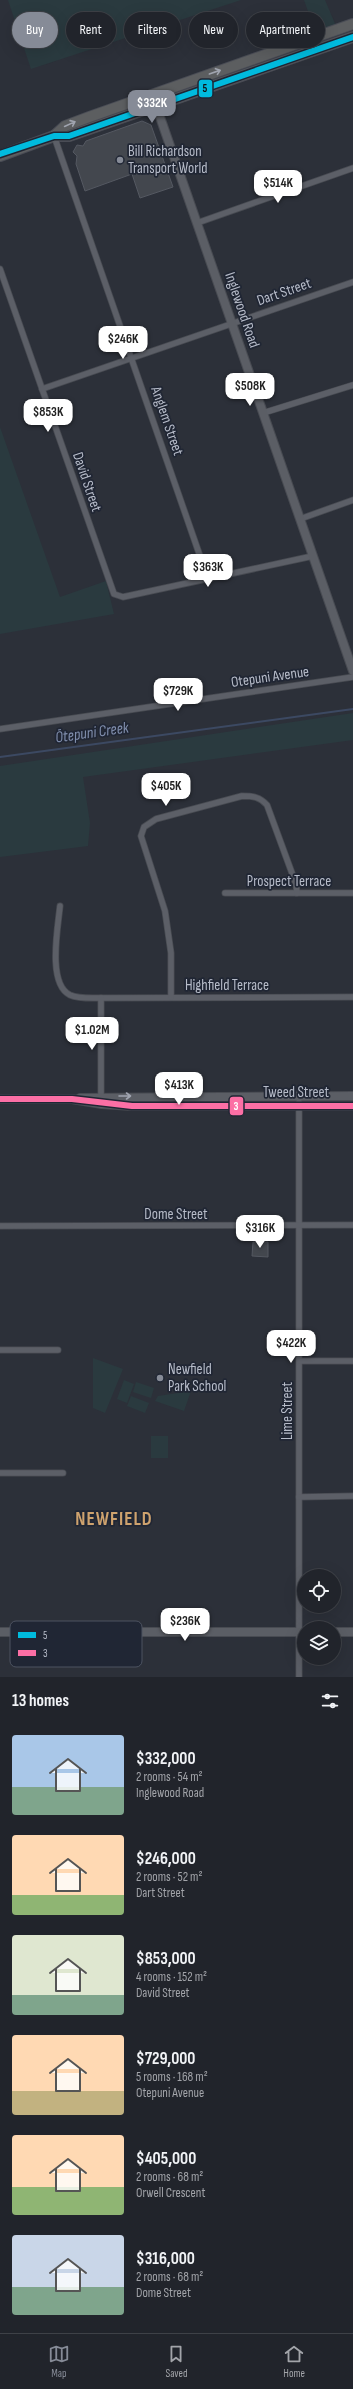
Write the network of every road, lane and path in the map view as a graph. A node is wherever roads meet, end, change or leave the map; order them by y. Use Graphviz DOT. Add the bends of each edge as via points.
graph roads {
  1 [pos="353,24"];
  2 [pos="353,38"];
  3 [pos="258,57"];
  4 [pos="262,69"];
  5 [pos="152,94"];
  6 [pos="156,105"];
  7 [pos="54,136"];
  8 [pos="0,155"];
  9 [pos="353,168"];
  10 [pos="196,223"];
  11 [pos="0,269"];
  12 [pos="353,282"];
  13 [pos="232,323"];
  14 [pos="132,357"];
  15 [pos="353,385"];
  16 [pos="42,388"];
  17 [pos="263,413"];
  18 [pos="353,500"];
  19 [pos="300,519"];
  20 [pos="313,556"];
  21 [pos="208,579"];
  22 [pos="353,671"];
  23 [pos="353,677"];
  24 [pos="0,729"];
  25 [pos="225,893"];
  26 [pos="297,893"];
  27 [pos="353,893"];
  28 [pos="60,906"];
  29 [pos="171,997"];
  30 [pos="353,997"];
  31 [pos="101,998"];
  32 [pos="299,1096"];
  33 [pos="353,1096"];
  34 [pos="0,1099"];
  35 [pos="102,1100"];
  36 [pos="299,1106"];
  37 [pos="353,1106"];
  38 [pos="353,1225"];
  39 [pos="0,1226"];
  40 [pos="299,1226"];
  41 [pos="0,1350"];
  42 [pos="58,1350"];
  43 [pos="300,1361"];
  44 [pos="353,1361"];
  45 [pos="0,1473"];
  46 [pos="63,1473"];
  47 [pos="353,1496"];
  48 [pos="299,1497"];
  49 [pos="302,1621"];
  50 [pos="142,1632"];
  51 [pos="297,1632"];
  52 [pos="341,1632"];
  53 [pos="353,1632"];
  54 [pos="300,1665"];
  55 [pos="299,1677"];
  1 -- 3 [label="highway"];
  2 -- 4 [label="highway"];
  3 -- 4 [label="highway"];
  5 -- 3 [label="highway, one-way"];
  4 -- 6 [label="highway"];
  5 -- 6 [label="street, Inglewood Road"];
  7 -- 5 [label="highway, one-way" via="65,126"];
  6 -- 7 [label="highway" via="69,136"];
  6 -- 10 [label="street, Inglewood Road"];
  7 -- 8 [label="highway"];
  7 -- 14 [label="street, Anglem Street"];
  9 -- 10 [label="street"];
  10 -- 13 [label="street, Inglewood Road"];
  11 -- 16 [label="street, David Street"];
  12 -- 13 [label="street, Dart Street"];
  13 -- 14 [label="street, Dart Street"];
  13 -- 17 [label="street, Inglewood Road"];
  14 -- 16 [label="street, Dart Street"];
  14 -- 21 [label="street, Anglem Street"];
  15 -- 17 [label="street"];
  16 -- 21 [label="street, David Street" via="112,591 118,597 123,597"];
  17 -- 19 [label="street, Inglewood Road"];
  18 -- 19 [label="street"];
  19 -- 20 [label="street, Inglewood Road"];
  20 -- 21 [label="street"];
  20 -- 22 [label="street, Inglewood Road"];
  23 -- 24 [label="street, Otepuni Avenue"];
  25 -- 26 [label="street, Prospect Terrace"];
  26 -- 27 [label="street, Prospect Terrace"];
  26 -- 29 [label="street" via="267,805 262,799 242,796 156,819 147,824 142,836 165,911 171,953"];
  28 -- 31 [label="street, Highfield Terrace" via="56,969 59,985 69,995"];
  29 -- 30 [label="street, Highfield Terrace"];
  29 -- 31 [label="street, Highfield Terrace"];
  31 -- 35 [label="street"];
  32 -- 33 [label="street, Tweed Street"];
  35 -- 32 [label="street, Tweed Street, one-way"];
  32 -- 36 [label="street, Lime Street"];
  34 -- 35 [label="street, Tweed Street"];
  35 -- 36 [label="street, Tweed Street"];
  36 -- 37 [label="street, Tweed Street"];
  36 -- 40 [label="street, Lime Street"];
  38 -- 40 [label="street, Dome Street"];
  39 -- 40 [label="street, Dome Street"];
  40 -- 43 [label="street, Lime Street"];
  41 -- 42 [label="street"];
  43 -- 44 [label="street"];
  43 -- 48 [label="street, Lime Street"];
  45 -- 46 [label="street"];
  47 -- 48 [label="street"];
  48 -- 49 [label="street, Lime Street"];
  50 -- 51 [label="street"];
  52 -- 53 [label="street"];
  54 -- 55 [label="street, Lime Street"];
}
